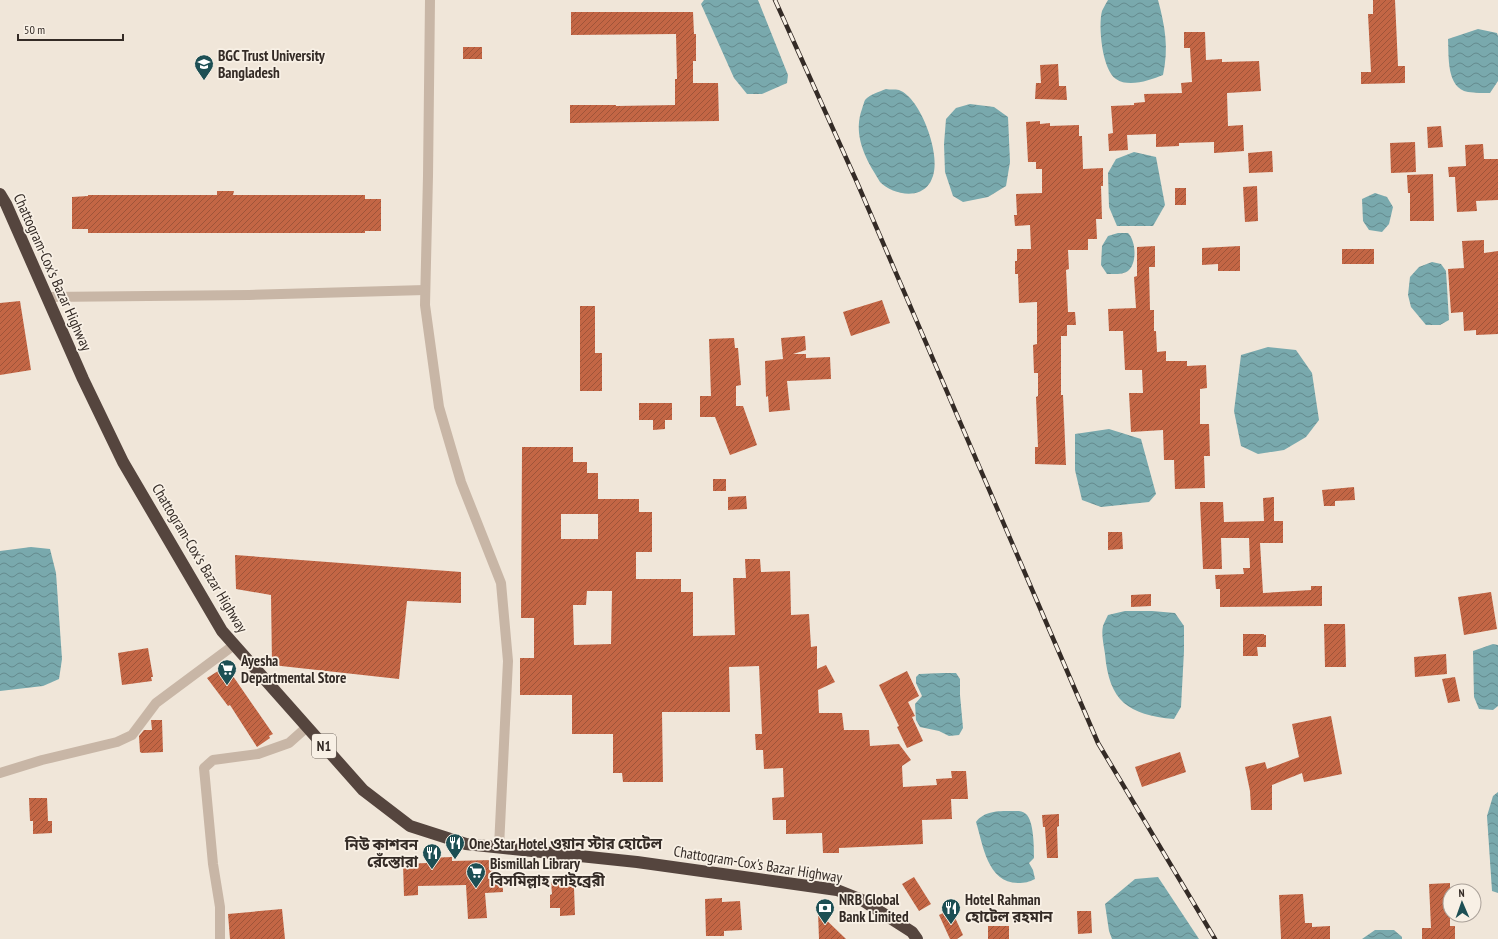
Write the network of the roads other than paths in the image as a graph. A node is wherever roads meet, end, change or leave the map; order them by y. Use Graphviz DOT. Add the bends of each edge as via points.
graph roads {
  1 [pos="430,0"];
  2 [pos="0,194"];
  3 [pos="425,290"];
  4 [pos="47,297"];
  5 [pos="234,645"];
  6 [pos="307,727"];
  7 [pos="0,773"];
  8 [pos="499,847"];
  9 [pos="220,939"];
  10 [pos="917,939"];
  1 -- 3 [label="street"];
  2 -- 4 [label="highway, Chattogram-Cox's Bazar Highway / N1"];
  3 -- 4 [label="street"];
  3 -- 8 [label="street" via="439,406 461,482 502,583 508,661"];
  4 -- 5 [label="highway, Chattogram-Cox's Bazar Highway / N1" via="123,462 222,631"];
  5 -- 6 [label="highway, Chattogram-Cox's Bazar Highway / N1"];
  5 -- 7 [label="street" via="156,703 132,735 117,742"];
  6 -- 8 [label="highway, Chattogram-Cox's Bazar Highway / N1" via="363,790 410,826 466,844"];
  6 -- 9 [label="street" via="289,743 258,754 213,760 204,768 213,864 220,907"];
  8 -- 10 [label="highway, Chattogram-Cox's Bazar Highway / N1" via="637,862 837,890 862,900 912,932"];
}
